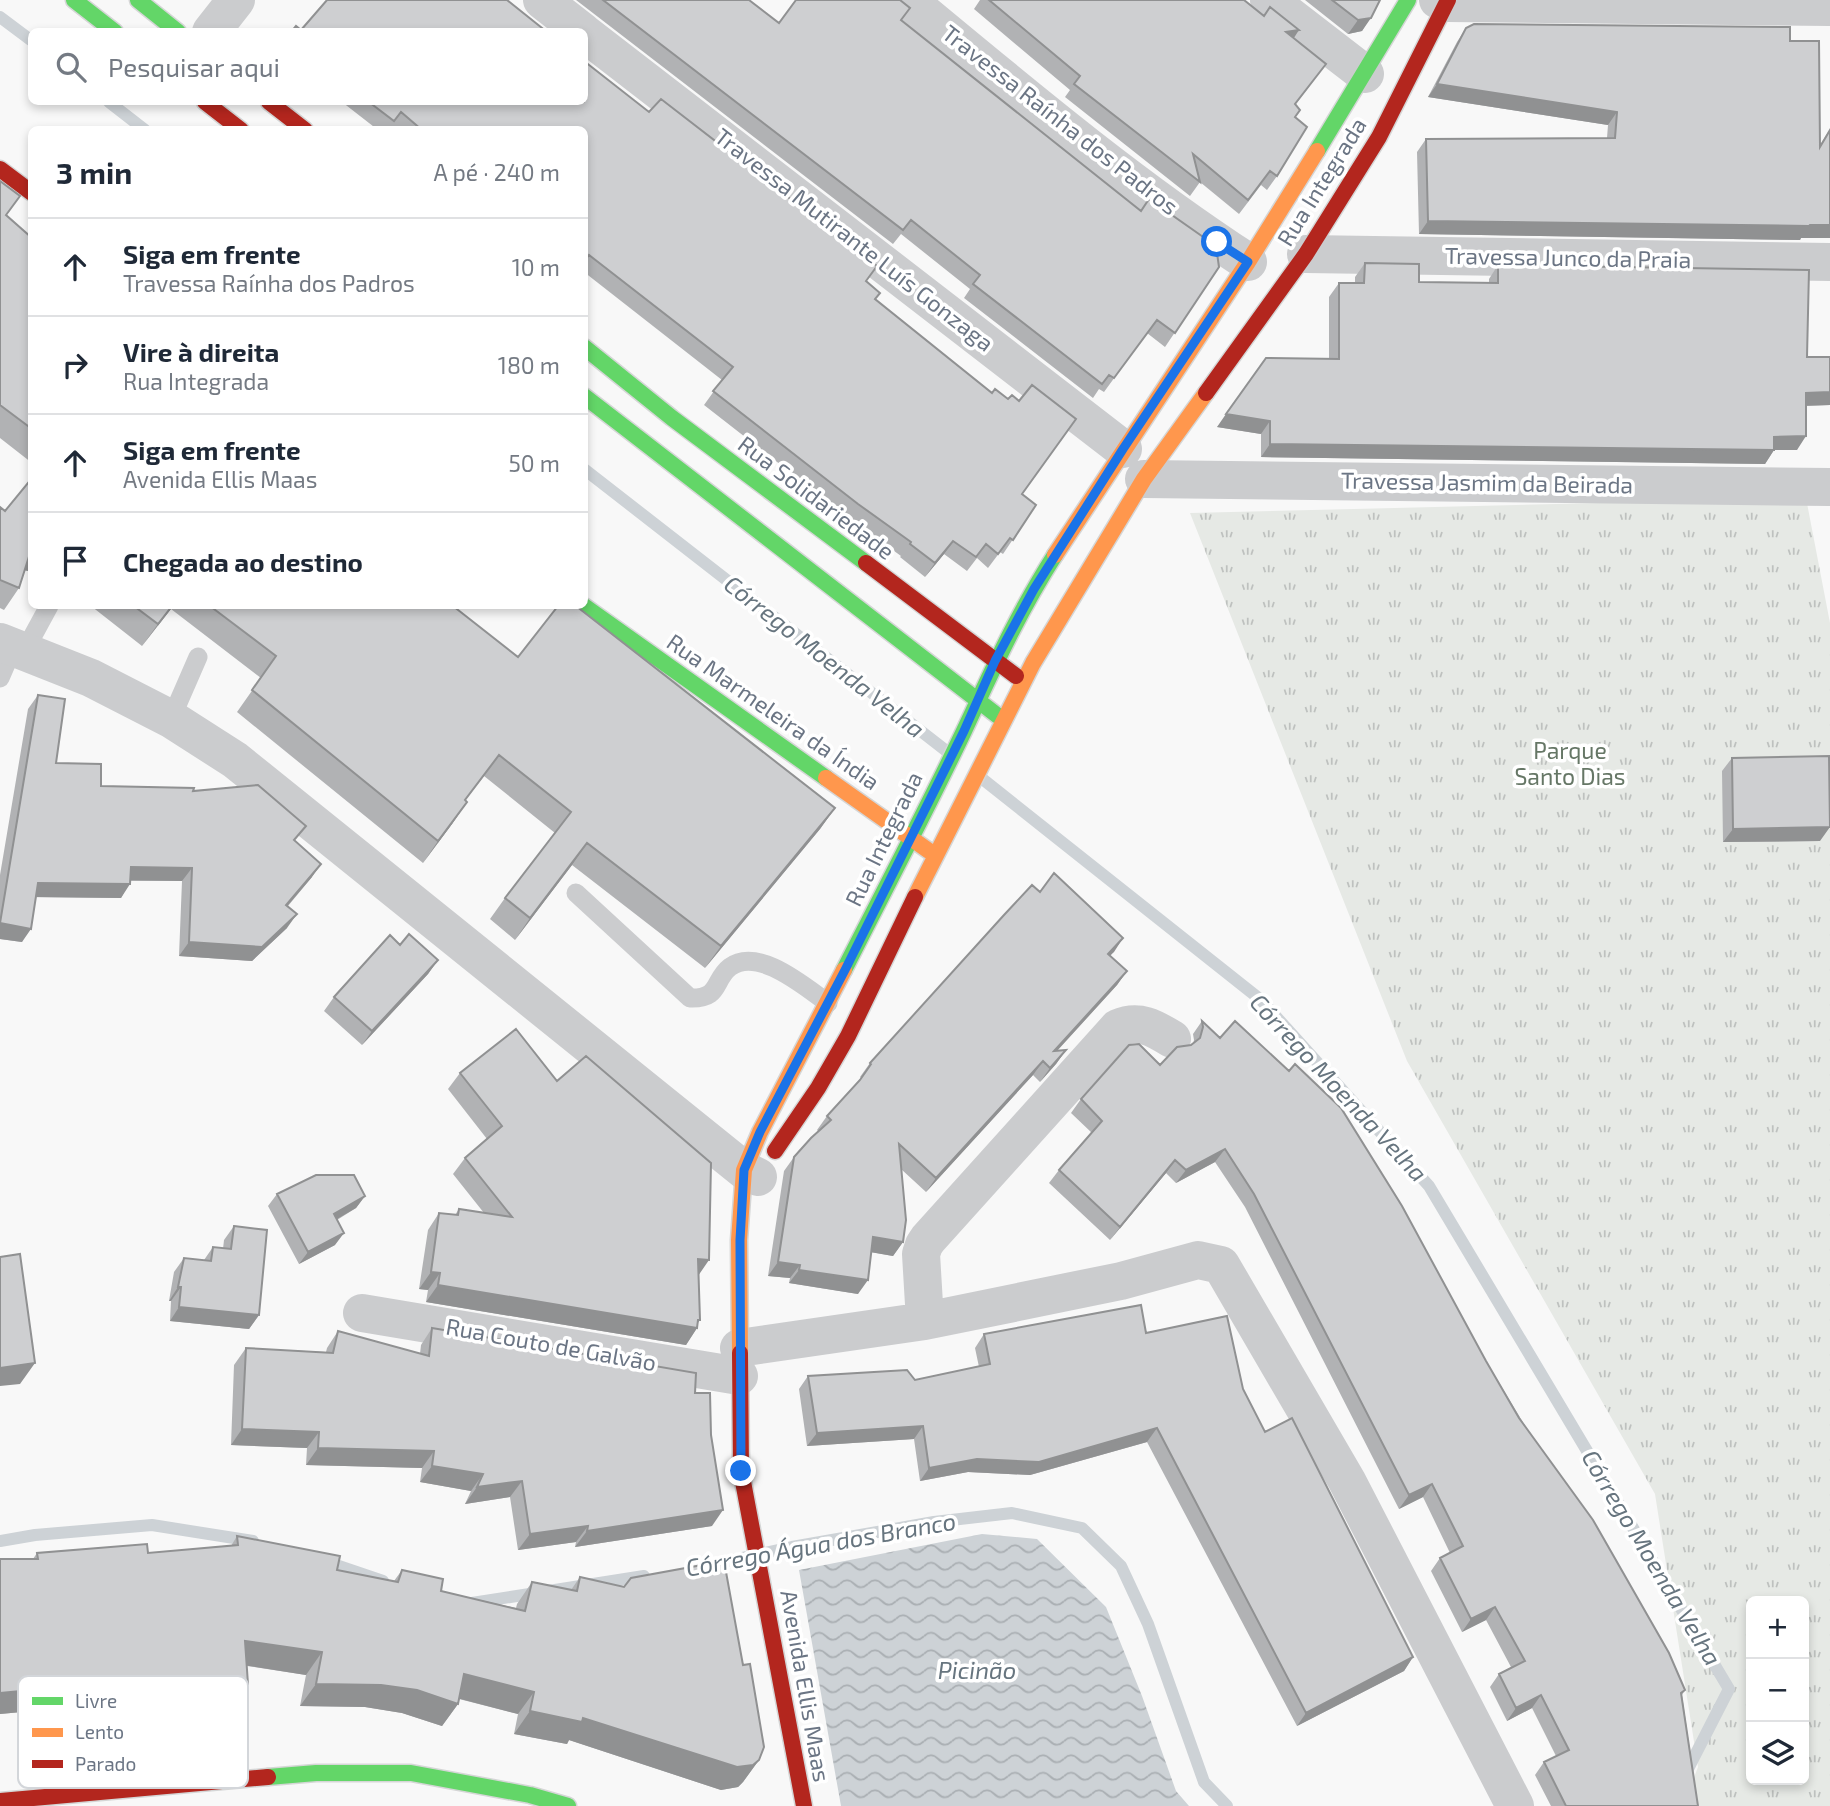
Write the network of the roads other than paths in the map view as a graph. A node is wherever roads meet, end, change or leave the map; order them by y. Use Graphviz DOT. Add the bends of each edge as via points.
graph roads {
  1 [pos="74,0"];
  2 [pos="138,0"];
  3 [pos="236,0"];
  4 [pos="542,0"];
  5 [pos="908,0"];
  6 [pos="1269,0"];
  7 [pos="1408,0"];
  8 [pos="1444,1"];
  9 [pos="1830,7"];
  10 [pos="110,28"];
  11 [pos="173,28"];
  12 [pos="214,28"];
  13 [pos="579,28"];
  14 [pos="588,35"];
  15 [pos="1365,74"];
  16 [pos="209,105"];
  17 [pos="273,105"];
  18 [pos="236,126"];
  19 [pos="300,126"];
  20 [pos="0,169"];
  21 [pos="28,190"];
  22 [pos="1306,254"];
  23 [pos="1248,262"];
  24 [pos="1830,262"];
  25 [pos="588,350"];
  26 [pos="588,399"];
  27 [pos="1134,464"];
  28 [pos="1830,487"];
  29 [pos="47,609"];
  30 [pos="588,609"];
  31 [pos="9,655"];
  32 [pos="198,657"];
  33 [pos="995,661"];
  34 [pos="1024,681"];
  35 [pos="977,701"];
  36 [pos="171,719"];
  37 [pos="1004,720"];
  38 [pos="910,836"];
  39 [pos="936,856"];
  40 [pos="576,893"];
  41 [pos="828,1003"];
  42 [pos="1172,1039"];
  43 [pos="751,1174"];
  44 [pos="362,1313"];
  45 [pos="925,1321"];
  46 [pos="739,1362"];
  47 [pos="248,1782"];
  48 [pos="204,1788"];
  49 [pos="144,1796"];
  50 [pos="0,1801"];
  51 [pos="568,1806"];
  52 [pos="804,1806"];
  53 [pos="1515,1806"];
  1 -- 10 [label="main road"];
  2 -- 11 [label="main road"];
  3 -- 12 [label="street"];
  4 -- 13 [label="street, Travessa Mutirante Luís Gonzaga"];
  5 -- 23 [label="street, Travessa Raínha dos Padros" via="1056,122"];
  6 -- 15 [label="street"];
  7 -- 15 [label="main road, Rua Integrada"];
  8 -- 9 [label="street"];
  8 -- 22 [label="main road, Rua Integrada" via="1379,137"];
  14 -- 27 [label="street, Travessa Mutirante Luís Gonzaga"];
  15 -- 23 [label="main road, Rua Integrada"];
  16 -- 18 [label="main road"];
  17 -- 19 [label="main road"];
  20 -- 21 [label="main road"];
  22 -- 24 [label="street, Travessa Junco da Praia"];
  22 -- 27 [label="main road, Rua Integrada"];
  23 -- 27 [label="main road, Rua Integrada"];
  25 -- 33 [label="main road, Rua Solidariedade"];
  26 -- 35 [label="main road"];
  27 -- 28 [label="street, Travessa Jasmim da Beirada"];
  27 -- 33 [label="main road, Rua Integrada" via="1034,589"];
  27 -- 34 [label="main road, Rua Integrada"];
  29 -- 31 [label="lane"];
  30 -- 38 [label="main road, Rua Marmeleira da Índia"];
  31 -- 36 [label="street" via="91,678"];
  32 -- 36 [label="lane"];
  33 -- 34 [label="main road, Rua Solidariedade"];
  33 -- 35 [label="main road, Rua Integrada"];
  34 -- 37 [label="main road, Rua Integrada"];
  35 -- 37 [label="main road"];
  35 -- 38 [label="main road, Rua Integrada"];
  36 -- 43 [label="street" via="235,760"];
  37 -- 39 [label="main road, Rua Integrada"];
  38 -- 39 [label="main road, Rua Marmeleira da Índia"];
  38 -- 41 [label="main road, Rua Integrada"];
  39 -- 43 [label="main road, Rua Integrada" via="818,1088"];
  40 -- 41 [label="lane" via="690,998 701,999 716,989 729,968 743,961 768,964"];
  41 -- 43 [label="main road, Rua Integrada" via="760,1132"];
  42 -- 45 [label="street" via="1149,1025 1118,1028 928,1239 921,1254"];
  43 -- 46 [label="main road, Avenida Ellis Maas" via="740,1240"];
  44 -- 46 [label="street, Rua Couto de Galvão"];
  45 -- 46 [label="street, Rua Couto de Galvão"];
  45 -- 53 [label="street, Rua Couto de Galvão" via="1121,1281 1198,1260 1221,1265 1347,1481"];
  46 -- 52 [label="main road, Avenida Ellis Maas" via="741,1471"];
  47 -- 51 [label="main road" via="316,1773 411,1773"];
  48 -- 49 [label="main road"];
  49 -- 50 [label="main road"];
}
